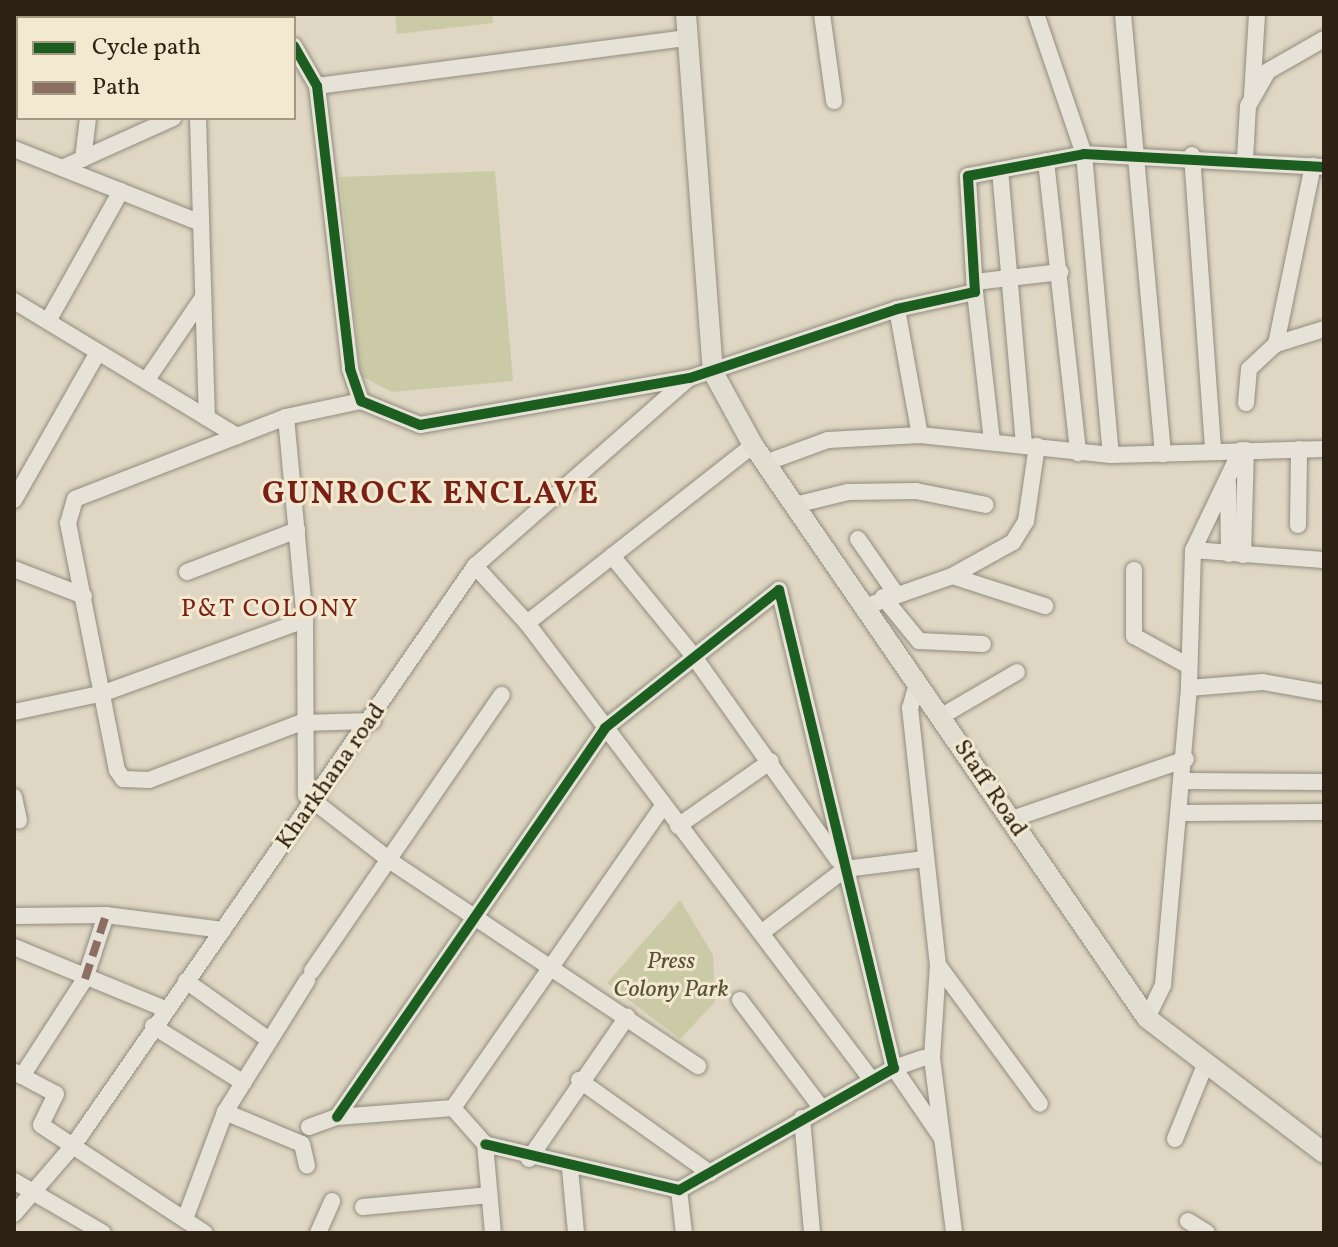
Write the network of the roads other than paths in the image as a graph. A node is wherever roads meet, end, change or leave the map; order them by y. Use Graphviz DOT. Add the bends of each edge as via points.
graph roads {
  1 [pos="686,14"];
  2 [pos="822,14"];
  3 [pos="1036,14"];
  4 [pos="1123,14"];
  5 [pos="1257,14"];
  6 [pos="687,38"];
  7 [pos="1324,39"];
  8 [pos="296,56"];
  9 [pos="317,86"];
  10 [pos="1252,98"];
  11 [pos="834,101"];
  12 [pos="88,120"];
  13 [pos="169,120"];
  14 [pos="198,120"];
  15 [pos="14,149"];
  16 [pos="1084,154"];
  17 [pos="1192,155"];
  18 [pos="1138,157"];
  19 [pos="83,159"];
  20 [pos="1245,159"];
  21 [pos="1046,161"];
  22 [pos="1319,167"];
  23 [pos="62,168"];
  24 [pos="1000,170"];
  25 [pos="121,191"];
  26 [pos="201,223"];
  27 [pos="1060,272"];
  28 [pos="1010,279"];
  29 [pos="975,287"];
  30 [pos="203,297"];
  31 [pos="14,301"];
  32 [pos="897,309"];
  33 [pos="48,321"];
  34 [pos="1324,329"];
  35 [pos="1276,344"];
  36 [pos="98,352"];
  37 [pos="713,372"];
  38 [pos="690,378"];
  39 [pos="146,381"];
  40 [pos="361,401"];
  41 [pos="1246,403"];
  42 [pos="286,417"];
  43 [pos="207,418"];
  44 [pos="920,435"];
  45 [pos="237,436"];
  46 [pos="992,441"];
  47 [pos="753,445"];
  48 [pos="1030,445"];
  49 [pos="1299,449"];
  50 [pos="1324,449"];
  51 [pos="1213,450"];
  52 [pos="1243,450"];
  53 [pos="1078,453"];
  54 [pos="1163,454"];
  55 [pos="1111,455"];
  56 [pos="765,463"];
  57 [pos="1228,479"];
  58 [pos="14,500"];
  59 [pos="795,505"];
  60 [pos="986,505"];
  61 [pos="1298,525"];
  62 [pos="297,530"];
  63 [pos="858,539"];
  64 [pos="1193,550"];
  65 [pos="1236,554"];
  66 [pos="612,556"];
  67 [pos="1324,560"];
  68 [pos="475,566"];
  69 [pos="14,569"];
  70 [pos="1134,570"];
  71 [pos="187,572"];
  72 [pos="952,576"];
  73 [pos="84,596"];
  74 [pos="882,598"];
  75 [pos="1045,606"];
  76 [pos="305,620"];
  77 [pos="527,623"];
  78 [pos="983,644"];
  79 [pos="692,654"];
  80 [pos="1189,666"];
  81 [pos="1017,672"];
  82 [pos="917,684"];
  83 [pos="1189,688"];
  84 [pos="104,693"];
  85 [pos="1324,693"];
  86 [pos="502,695"];
  87 [pos="14,712"];
  88 [pos="940,717"];
  89 [pos="373,721"];
  90 [pos="300,723"];
  91 [pos="605,728"];
  92 [pos="1186,759"];
  93 [pos="771,761"];
  94 [pos="1182,781"];
  95 [pos="1324,782"];
  96 [pos="14,797"];
  97 [pos="313,805"];
  98 [pos="663,806"];
  99 [pos="1324,812"];
  100 [pos="1178,813"];
  101 [pos="19,820"];
  102 [pos="1009,820"];
  103 [pos="678,826"];
  104 [pos="924,859"];
  105 [pos="392,862"];
  106 [pos="845,869"];
  107 [pos="106,915"];
  108 [pos="471,915"];
  109 [pos="14,916"];
  110 [pos="223,930"];
  111 [pos="761,933"];
  112 [pos="14,947"];
  113 [pos="549,962"];
  114 [pos="938,965"];
  115 [pos="85,979"];
  116 [pos="186,981"];
  117 [pos="740,1000"];
  118 [pos="165,1009"];
  119 [pos="627,1017"];
  120 [pos="1147,1018"];
  121 [pos="153,1026"];
  122 [pos="269,1040"];
  123 [pos="923,1058"];
  124 [pos="1205,1065"];
  125 [pos="698,1066"];
  126 [pos="894,1068"];
  127 [pos="18,1073"];
  128 [pos="871,1079"];
  129 [pos="579,1080"];
  130 [pos="244,1083"];
  131 [pos="1040,1104"];
  132 [pos="820,1106"];
  133 [pos="453,1108"];
  134 [pos="225,1112"];
  135 [pos="337,1117"];
  136 [pos="802,1118"];
  137 [pos="309,1127"];
  138 [pos="1175,1139"];
  139 [pos="945,1142"];
  140 [pos="485,1144"];
  141 [pos="73,1146"];
  142 [pos="1324,1153"];
  143 [pos="529,1159"];
  144 [pos="307,1165"];
  145 [pos="570,1169"];
  146 [pos="710,1173"];
  147 [pos="14,1181"];
  148 [pos="679,1190"];
  149 [pos="39,1191"];
  150 [pos="489,1195"];
  151 [pos="332,1201"];
  152 [pos="363,1207"];
  153 [pos="14,1214"];
  154 [pos="1188,1221"];
  155 [pos="195,1228"];
  156 [pos="105,1232"];
  157 [pos="318,1233"];
  158 [pos="493,1233"];
  159 [pos="576,1233"];
  160 [pos="684,1233"];
  161 [pos="812,1233"];
  162 [pos="954,1233"];
  163 [pos="1207,1233"];
  1 -- 6 [label="main road"];
  2 -- 11 [label="street"];
  3 -- 16 [label="street"];
  4 -- 18 [label="street"];
  5 -- 10 [label="street"];
  6 -- 9 [label="street"];
  6 -- 37 [label="main road"];
  7 -- 10 [label="street" via="1268,71"];
  8 -- 9 [label="street"];
  9 -- 40 [label="street" via="344,332"];
  10 -- 20 [label="street"];
  12 -- 19 [label="street"];
  13 -- 19 [label="street"];
  14 -- 26 [label="street"];
  15 -- 23 [label="street"];
  16 -- 18 [label="street"];
  16 -- 21 [label="street"];
  16 -- 55 [label="street"];
  17 -- 18 [label="street"];
  17 -- 20 [label="street"];
  17 -- 51 [label="street"];
  18 -- 54 [label="street"];
  19 -- 23 [label="street"];
  20 -- 22 [label="street"];
  21 -- 24 [label="street"];
  21 -- 27 [label="street"];
  22 -- 35 [label="street"];
  23 -- 25 [label="street"];
  24 -- 28 [label="street"];
  24 -- 29 [label="street" via="968,176"];
  25 -- 26 [label="street"];
  25 -- 33 [label="street"];
  26 -- 30 [label="street"];
  27 -- 28 [label="street"];
  27 -- 53 [label="street"];
  28 -- 29 [label="street"];
  28 -- 48 [label="street"];
  29 -- 32 [label="street"];
  29 -- 46 [label="street"];
  30 -- 39 [label="street"];
  30 -- 43 [label="street"];
  31 -- 33 [label="street"];
  32 -- 37 [label="street"];
  32 -- 44 [label="street"];
  33 -- 36 [label="street"];
  34 -- 35 [label="street"];
  35 -- 41 [label="street" via="1249,369"];
  36 -- 39 [label="street"];
  36 -- 58 [label="street"];
  37 -- 38 [label="street"];
  37 -- 47 [label="main road, Staff Road"];
  38 -- 40 [label="street" via="420,425"];
  38 -- 68 [label="street, Kharkhana road"];
  39 -- 43 [label="street"];
  40 -- 42 [label="street"];
  42 -- 45 [label="street"];
  42 -- 62 [label="street"];
  43 -- 45 [label="street"];
  44 -- 46 [label="street"];
  44 -- 56 [label="street" via="828,440"];
  45 -- 73 [label="street" via="75,499 68,523"];
  46 -- 48 [label="street"];
  47 -- 56 [label="main road, Staff Road"];
  47 -- 66 [label="street"];
  48 -- 53 [label="street"];
  48 -- 72 [label="street" via="1026,521 1013,542"];
  49 -- 50 [label="street"];
  49 -- 52 [label="street"];
  49 -- 61 [label="street"];
  51 -- 52 [label="street"];
  51 -- 54 [label="street"];
  52 -- 57 [label="street"];
  52 -- 65 [label="street"];
  53 -- 55 [label="street"];
  54 -- 55 [label="street"];
  56 -- 59 [label="main road, Staff Road"];
  57 -- 64 [label="street"];
  57 -- 65 [label="street"];
  59 -- 60 [label="street" via="848,492 916,491"];
  59 -- 74 [label="main road, Staff Road"];
  62 -- 71 [label="street"];
  62 -- 76 [label="street"];
  63 -- 74 [label="street"];
  64 -- 65 [label="street"];
  64 -- 80 [label="street"];
  65 -- 67 [label="street"];
  66 -- 77 [label="street"];
  66 -- 79 [label="street"];
  68 -- 77 [label="street"];
  68 -- 89 [label="street, Kharkhana road"];
  69 -- 73 [label="street"];
  70 -- 80 [label="street" via="1134,636"];
  72 -- 74 [label="street"];
  72 -- 75 [label="street"];
  73 -- 84 [label="street"];
  74 -- 78 [label="street" via="919,641"];
  74 -- 82 [label="main road, Staff Road"];
  76 -- 84 [label="street"];
  76 -- 90 [label="street"];
  77 -- 91 [label="street"];
  79 -- 91 [label="street"];
  79 -- 93 [label="street"];
  79 -- 106 [label="street" via="779,590"];
  80 -- 83 [label="street"];
  81 -- 88 [label="street"];
  82 -- 88 [label="main road, Staff Road"];
  82 -- 104 [label="street" via="910,708"];
  83 -- 85 [label="street" via="1263,682"];
  83 -- 92 [label="street"];
  84 -- 87 [label="street"];
  84 -- 90 [label="street" via="117,770 134,782"];
  86 -- 105 [label="street"];
  88 -- 102 [label="main road, Staff Road"];
  89 -- 90 [label="street"];
  89 -- 97 [label="street, Kharkhana road"];
  90 -- 97 [label="street" via="301,781"];
  91 -- 98 [label="street"];
  91 -- 108 [label="street"];
  92 -- 94 [label="street"];
  92 -- 102 [label="street"];
  93 -- 103 [label="street"];
  93 -- 106 [label="street"];
  94 -- 95 [label="street"];
  94 -- 100 [label="street"];
  96 -- 101 [label="street"];
  97 -- 105 [label="street"];
  97 -- 110 [label="street, Kharkhana road"];
  98 -- 103 [label="street"];
  98 -- 113 [label="street"];
  99 -- 100 [label="street"];
  100 -- 120 [label="street" via="1163,985"];
  102 -- 120 [label="main road, Staff Road"];
  103 -- 111 [label="street"];
  104 -- 106 [label="street"];
  104 -- 114 [label="street"];
  105 -- 108 [label="street"];
  105 -- 122 [label="street"];
  106 -- 111 [label="street"];
  106 -- 126 [label="street"];
  107 -- 109 [label="street"];
  107 -- 110 [label="street"];
  107 -- 115 [label="street"];
  108 -- 113 [label="street"];
  108 -- 135 [label="street"];
  110 -- 116 [label="street, Kharkhana road"];
  111 -- 128 [label="street"];
  112 -- 115 [label="street"];
  113 -- 119 [label="street"];
  113 -- 133 [label="street"];
  114 -- 131 [label="street"];
  114 -- 139 [label="street" via="932,1058"];
  115 -- 118 [label="street"];
  115 -- 127 [label="street"];
  116 -- 118 [label="street, Kharkhana road"];
  116 -- 122 [label="street"];
  117 -- 132 [label="street"];
  118 -- 121 [label="street, Kharkhana road"];
  119 -- 125 [label="street"];
  119 -- 129 [label="street"];
  120 -- 124 [label="main road, Staff Road"];
  121 -- 130 [label="street"];
  121 -- 141 [label="street, Kharkhana road"];
  122 -- 130 [label="street"];
  123 -- 126 [label="street"];
  124 -- 138 [label="street"];
  124 -- 142 [label="main road, Staff Road"];
  126 -- 128 [label="street"];
  126 -- 139 [label="street"];
  127 -- 141 [label="street" via="56,1094 41,1125"];
  128 -- 132 [label="street"];
  129 -- 143 [label="street"];
  129 -- 146 [label="street"];
  130 -- 134 [label="street"];
  132 -- 136 [label="street"];
  133 -- 135 [label="street"];
  133 -- 140 [label="street"];
  134 -- 144 [label="street" via="302,1144"];
  134 -- 155 [label="street"];
  135 -- 137 [label="street"];
  136 -- 146 [label="street"];
  136 -- 161 [label="street"];
  139 -- 162 [label="street"];
  140 -- 143 [label="street"];
  140 -- 150 [label="street"];
  141 -- 149 [label="street, Kharkhana road"];
  141 -- 155 [label="street"];
  143 -- 145 [label="street"];
  145 -- 148 [label="street"];
  145 -- 159 [label="street"];
  146 -- 148 [label="street"];
  147 -- 149 [label="street"];
  148 -- 160 [label="street"];
  149 -- 153 [label="street, Kharkhana road"];
  149 -- 156 [label="street"];
  150 -- 152 [label="street"];
  150 -- 158 [label="street"];
  151 -- 157 [label="street"];
  154 -- 163 [label="street"];
}
